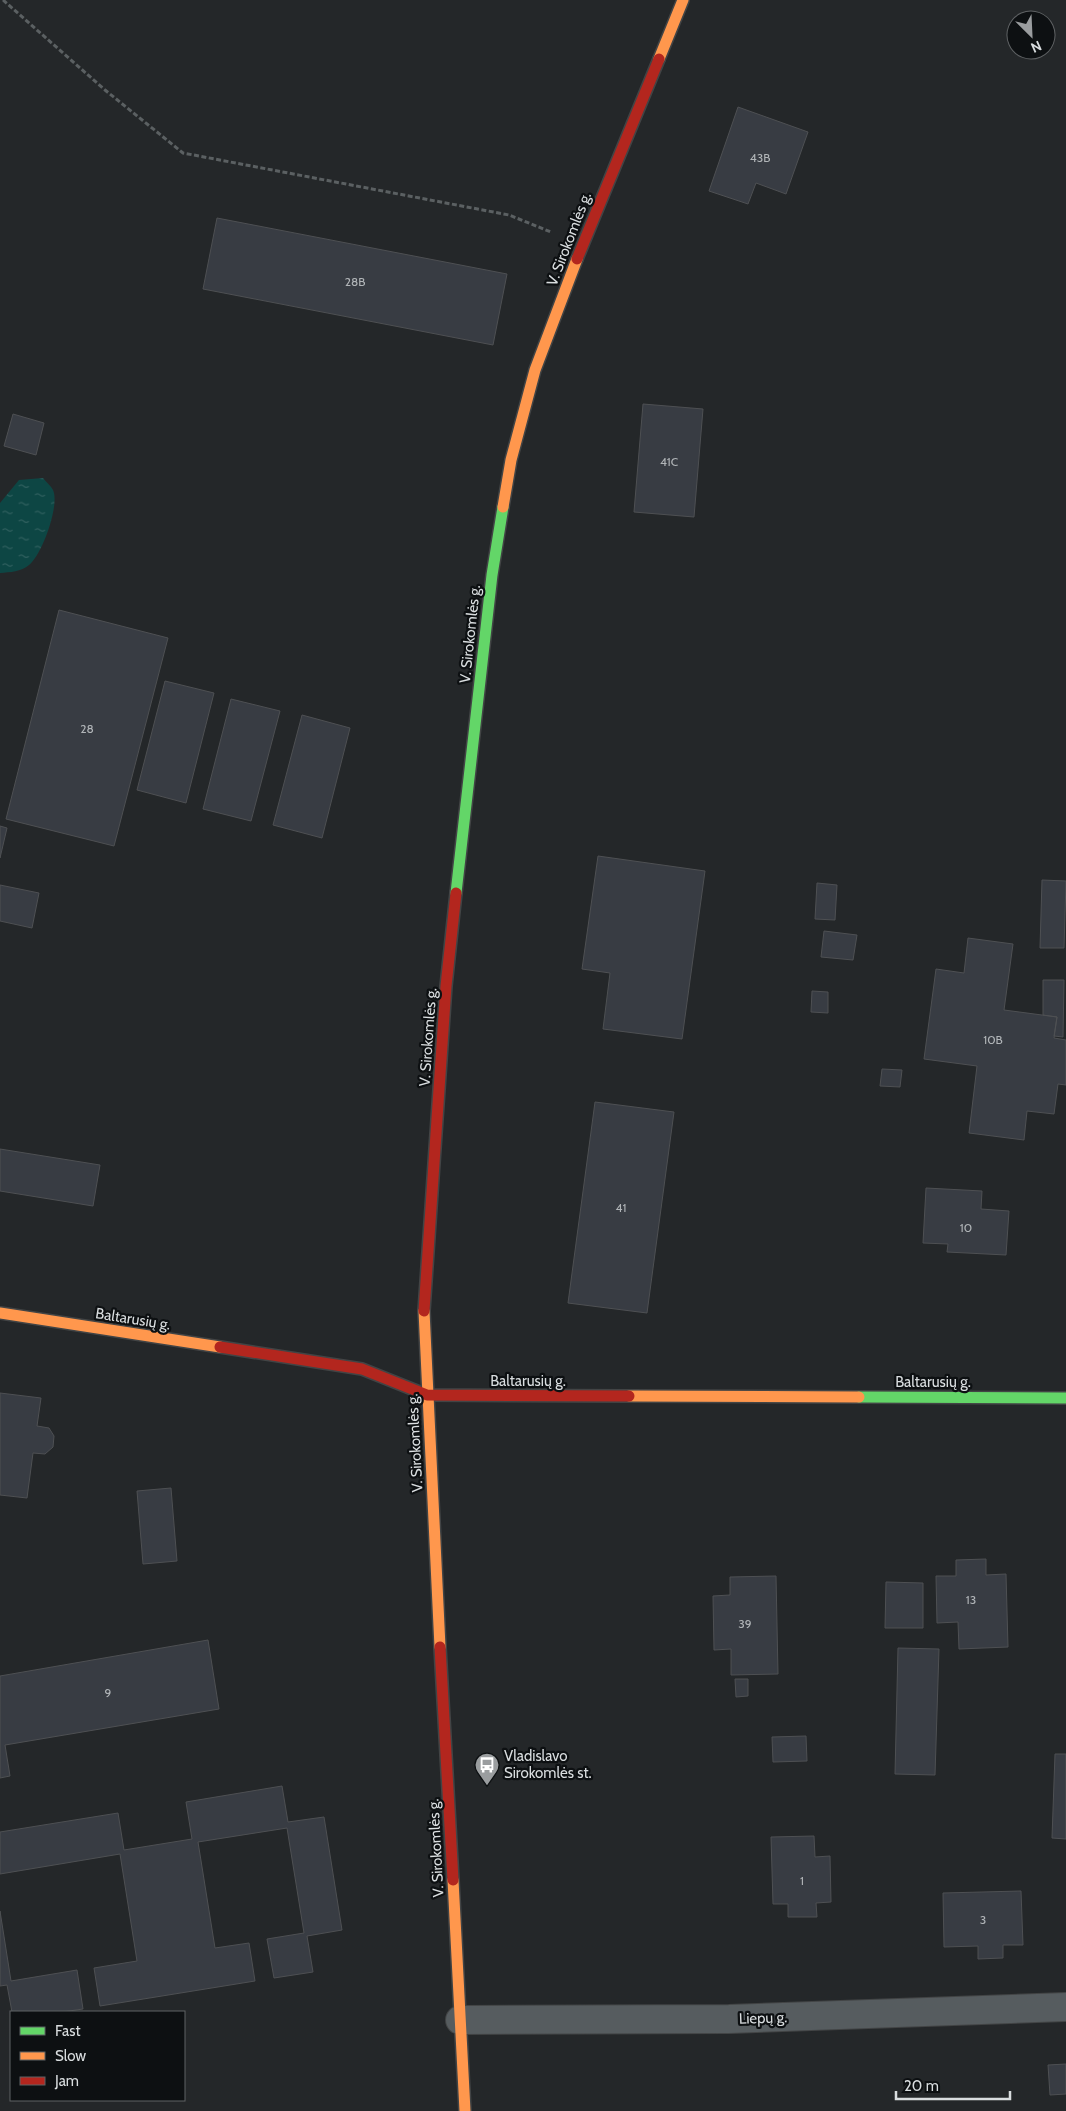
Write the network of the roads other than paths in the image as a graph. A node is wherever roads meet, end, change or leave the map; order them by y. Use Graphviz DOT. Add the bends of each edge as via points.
graph roads {
  1 [pos="683,0"];
  2 [pos="0,1313"];
  3 [pos="427,1396"];
  4 [pos="1066,1398"];
  5 [pos="1066,2007"];
  6 [pos="460,2020"];
  7 [pos="465,2111"];
  1 -- 3 [label="street, V. Sirokomlės g." via="650,75 535,370 511,460 492,575 446,986 423,1322"];
  2 -- 3 [label="street, Baltarusių g." via="362,1369"];
  3 -- 4 [label="street, Baltarusių g."];
  3 -- 6 [label="street, V. Sirokomlės g."];
  5 -- 6 [label="street, Liepų g." via="729,2019"];
  6 -- 7 [label="street, V. Sirokomlės g."];
}
